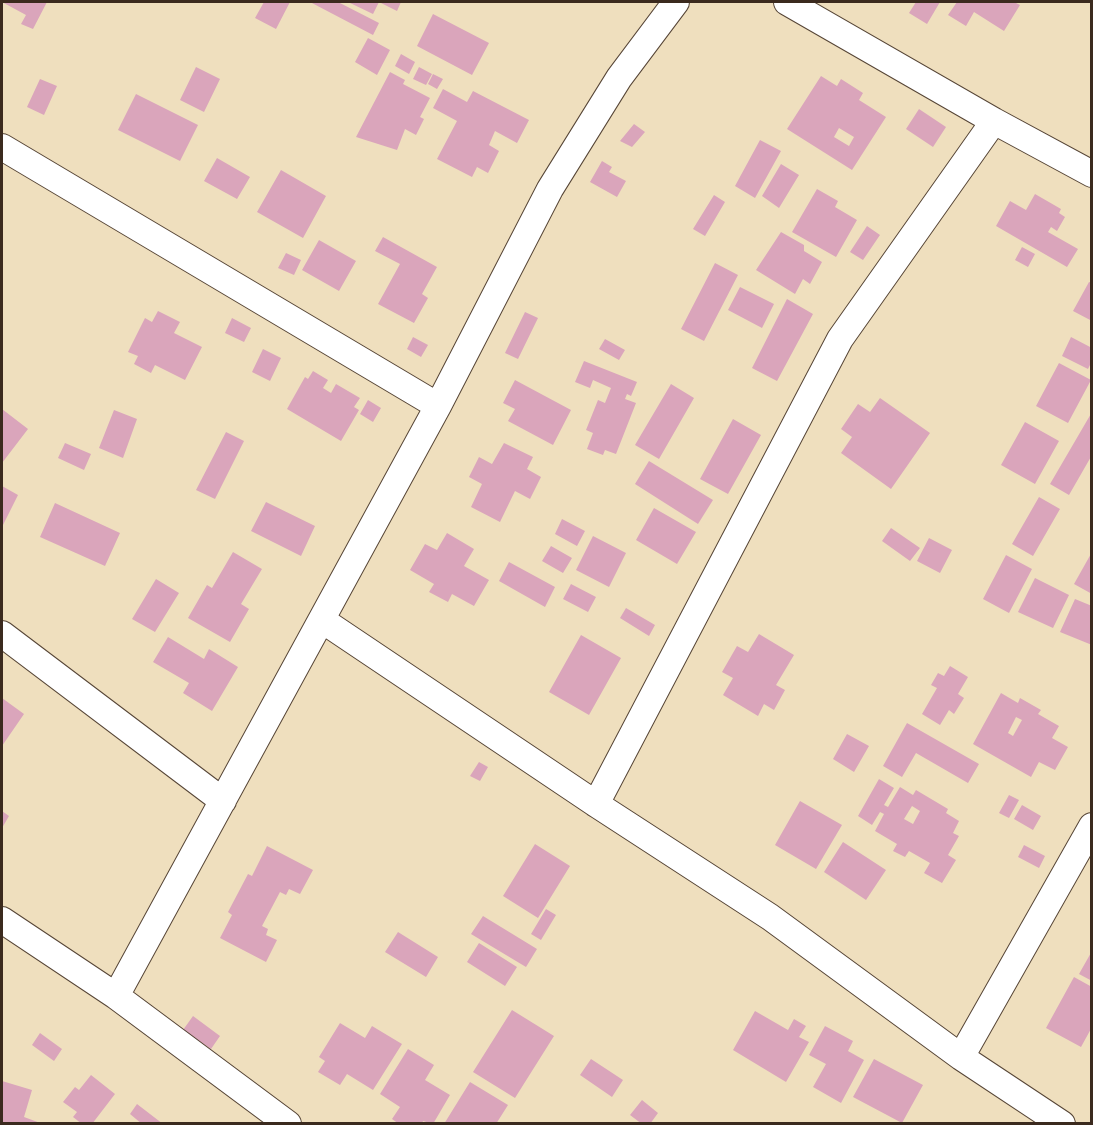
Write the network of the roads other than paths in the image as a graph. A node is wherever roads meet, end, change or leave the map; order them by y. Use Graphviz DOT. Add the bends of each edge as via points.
graph roads {
  1 [pos="676,2"];
  2 [pos="787,2"];
  3 [pos="994,121"];
  4 [pos="2,147"];
  5 [pos="1092,174"];
  6 [pos="438,406"];
  7 [pos="322,620"];
  8 [pos="2,634"];
  9 [pos="223,801"];
  10 [pos="596,804"];
  11 [pos="1092,826"];
  12 [pos="2,920"];
  13 [pos="117,996"];
  14 [pos="961,1057"];
  15 [pos="288,1124"];
  16 [pos="1062,1124"];
  1 -- 6 [label="street" via="619,78 550,189"];
  2 -- 3 [label="street"];
  3 -- 5 [label="street"];
  3 -- 10 [label="street" via="840,339"];
  4 -- 6 [label="street"];
  6 -- 7 [label="street"];
  7 -- 9 [label="street"];
  7 -- 10 [label="street"];
  8 -- 9 [label="street"];
  9 -- 13 [label="street"];
  10 -- 14 [label="street" via="770,917"];
  11 -- 14 [label="street"];
  12 -- 13 [label="street"];
  13 -- 15 [label="street"];
  14 -- 16 [label="street"];
}
